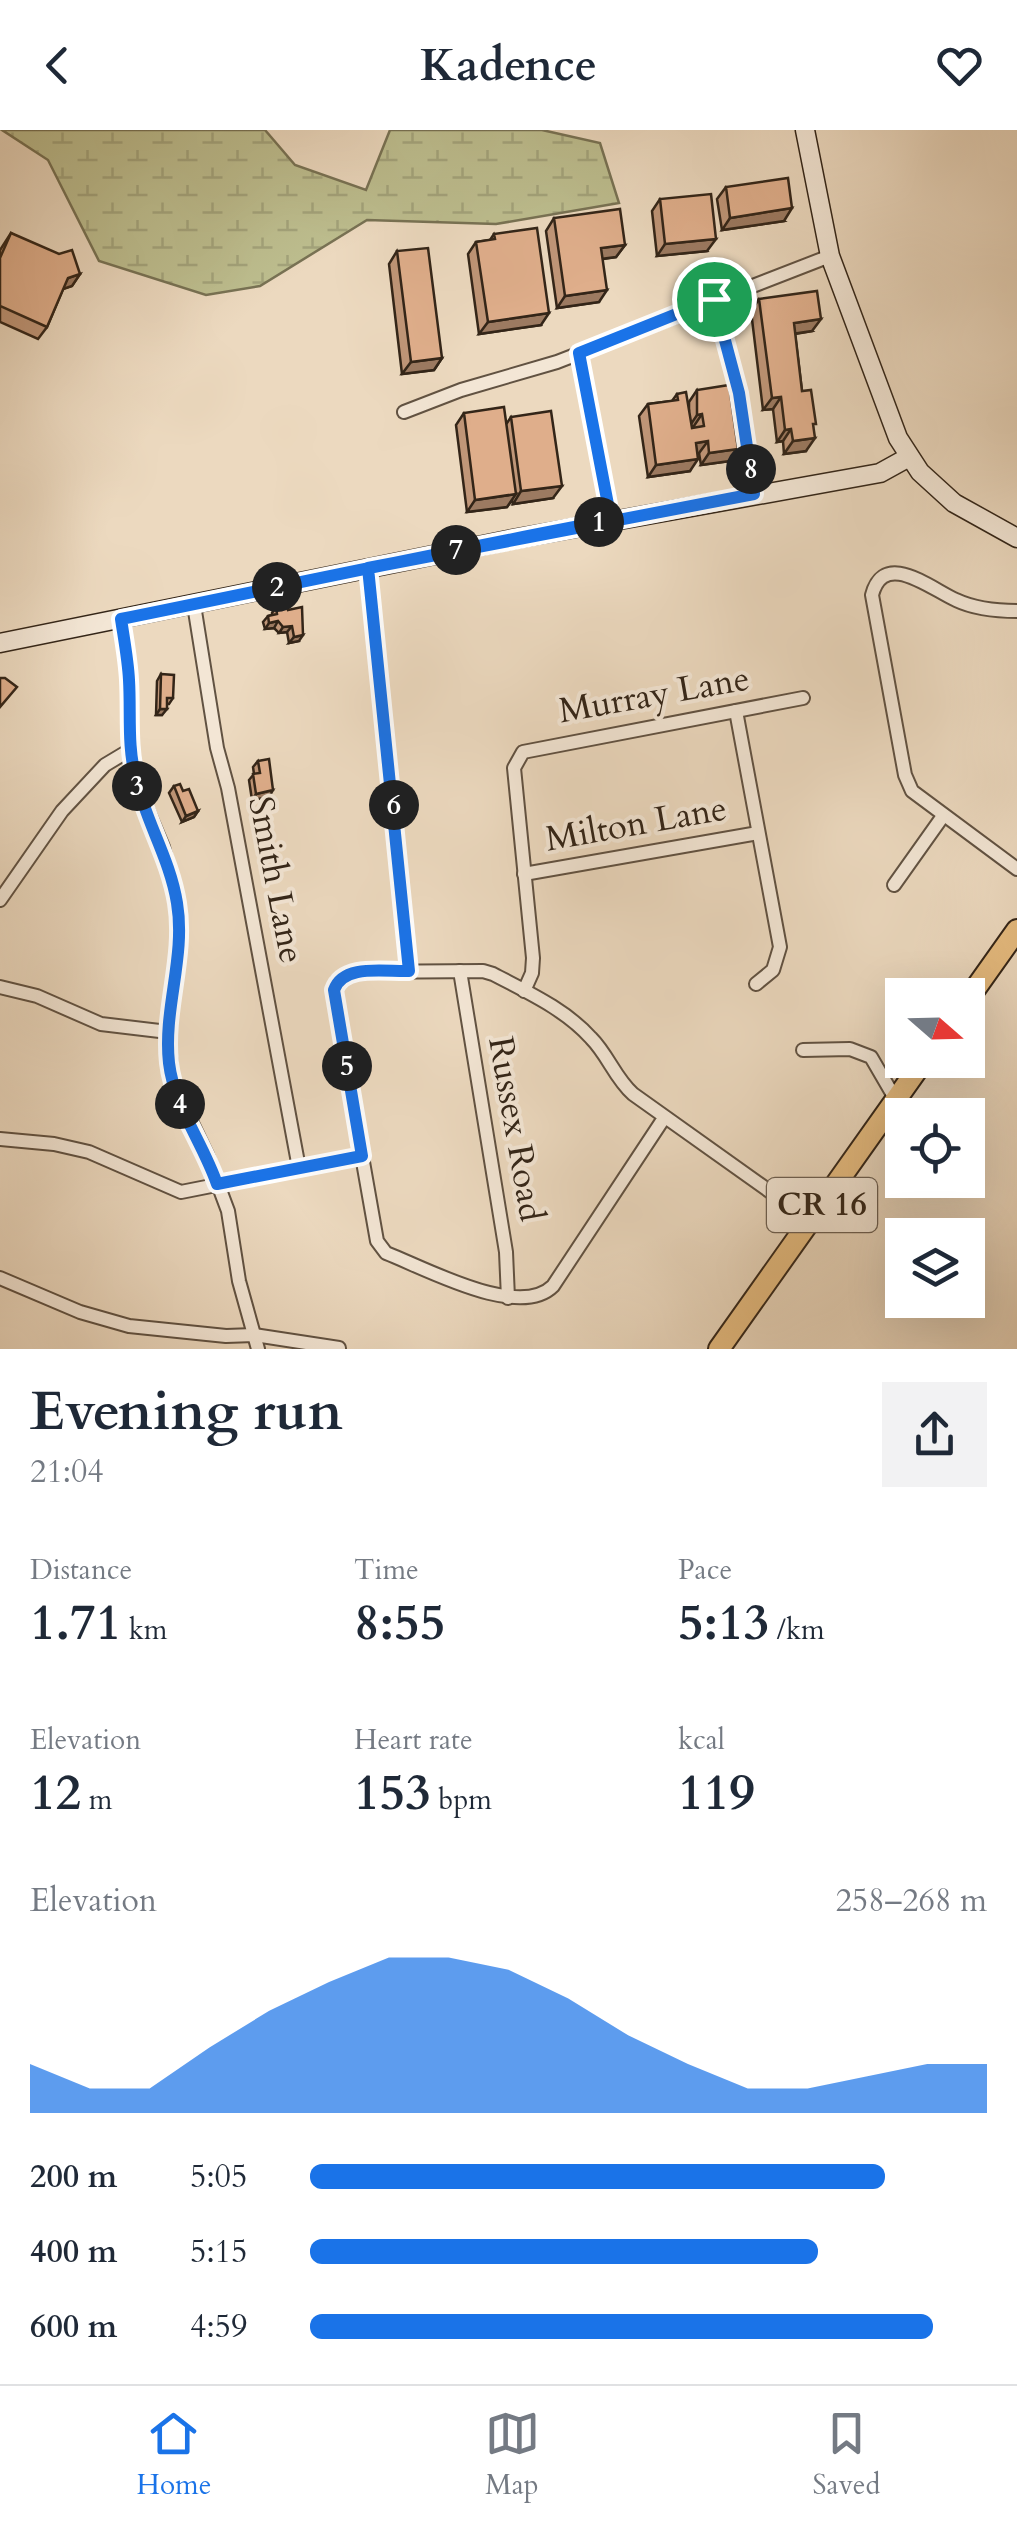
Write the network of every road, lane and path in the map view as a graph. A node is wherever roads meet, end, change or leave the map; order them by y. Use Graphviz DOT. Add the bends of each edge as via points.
graph roads {
  1 [pos="805,130"];
  2 [pos="830,256"];
  3 [pos="714,299"];
  4 [pos="579,353"];
  5 [pos="404,412"];
  6 [pos="909,456"];
  7 [pos="754,494"];
  8 [pos="611,520"];
  9 [pos="1017,538"];
  10 [pos="368,568"];
  11 [pos="194,604"];
  12 [pos="1017,611"];
  13 [pos="121,619"];
  14 [pos="0,644"];
  15 [pos="803,698"];
  16 [pos="736,711"];
  17 [pos="130,750"];
  18 [pos="943,816"];
  19 [pos="758,833"];
  20 [pos="1017,870"];
  21 [pos="524,874"];
  22 [pos="894,885"];
  23 [pos="0,900"];
  24 [pos="1017,930"];
  25 [pos="409,971"];
  26 [pos="460,971"];
  27 [pos="983,978"];
  28 [pos="756,984"];
  29 [pos="0,987"];
  30 [pos="524,991"];
  31 [pos="168,1032"];
  32 [pos="804,1050"];
  33 [pos="895,1098"];
  34 [pos="885,1115"];
  35 [pos="664,1118"];
  36 [pos="0,1139"];
  37 [pos="362,1156"];
  38 [pos="300,1168"];
  39 [pos="217,1184"];
  40 [pos="810,1220"];
  41 [pos="0,1278"];
  42 [pos="508,1298"];
  43 [pos="256,1342"];
  44 [pos="338,1348"];
  45 [pos="719,1349"];
  1 -- 2 [label="street"];
  2 -- 3 [label="street"];
  2 -- 6 [label="street" via="885,410"];
  3 -- 4 [label="street"];
  3 -- 7 [label="street" via="739,393"];
  4 -- 5 [label="street"];
  4 -- 8 [label="street"];
  6 -- 7 [label="street" via="880,473"];
  6 -- 9 [label="street" via="954,503"];
  7 -- 8 [label="street"];
  8 -- 10 [label="street"];
  10 -- 11 [label="street"];
  10 -- 25 [label="street"];
  11 -- 13 [label="street"];
  11 -- 38 [label="street, Smith Lane"];
  12 -- 18 [label="street" via="957,601 904,573 882,577 874,589 908,783"];
  13 -- 14 [label="street"];
  13 -- 17 [label="street"];
  15 -- 16 [label="street, Murray Lane"];
  16 -- 19 [label="street"];
  16 -- 21 [label="street, Murray Lane" via="523,752 514,768"];
  17 -- 23 [label="street" via="105,765 62,810"];
  17 -- 31 [label="street" via="178,904"];
  18 -- 20 [label="street"];
  18 -- 22 [label="street"];
  19 -- 21 [label="street, Milton Lane"];
  19 -- 28 [label="street" via="780,946 773,970"];
  21 -- 30 [label="street" via="533,958"];
  24 -- 27 [label="main road"];
  25 -- 26 [label="street"];
  25 -- 37 [label="street" via="353,972 337,982 334,998"];
  26 -- 30 [label="street" via="483,970"];
  26 -- 42 [label="street, Russex Road"];
  29 -- 31 [label="street" via="101,1024"];
  30 -- 35 [label="street" via="578,1025 626,1088"];
  31 -- 39 [label="street" via="175,1092"];
  32 -- 33 [label="street" via="850,1049 871,1057"];
  34 -- 40 [label="main road, CR 16"];
  35 -- 40 [label="street"];
  35 -- 42 [label="street" via="552,1286 538,1297"];
  36 -- 39 [label="street" via="89,1152 181,1192"];
  37 -- 38 [label="street"];
  37 -- 42 [label="street" via="380,1248"];
  38 -- 39 [label="street"];
  39 -- 43 [label="street"];
  40 -- 45 [label="main road, CR 16"];
  41 -- 43 [label="street" via="104,1320"];
  43 -- 44 [label="street"];
}
